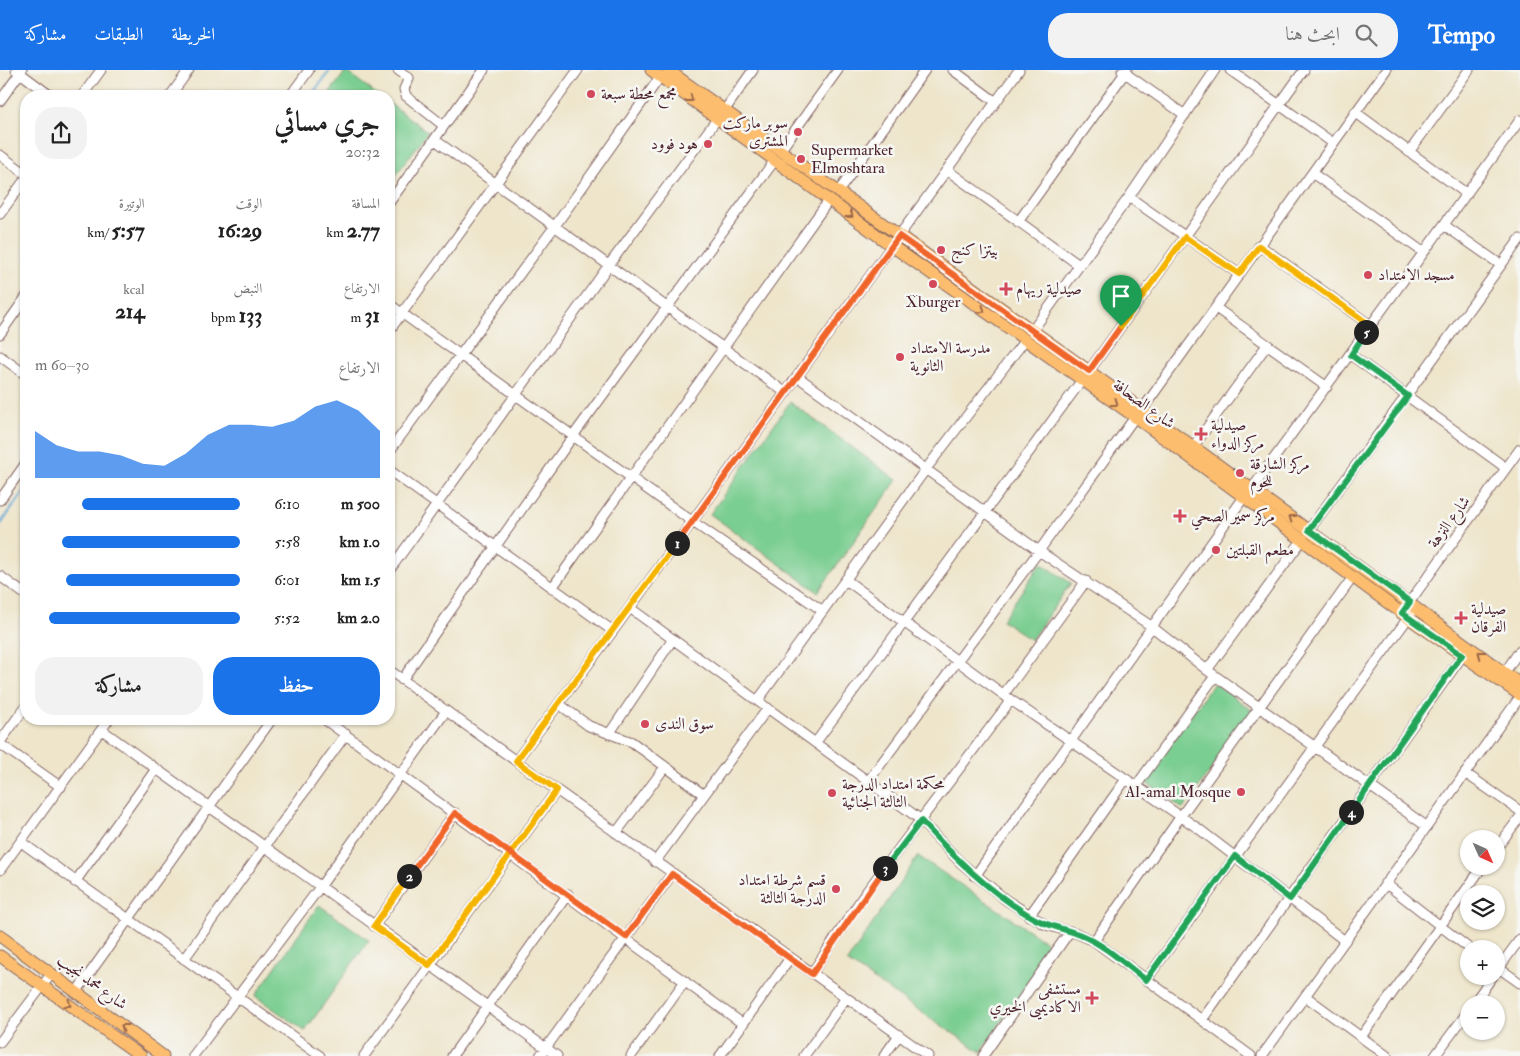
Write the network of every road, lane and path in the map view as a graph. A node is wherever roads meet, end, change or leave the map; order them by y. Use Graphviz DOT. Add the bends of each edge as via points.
graph roads {
  1 [pos="101,70"];
  2 [pos="189,70"];
  3 [pos="309,70"];
  4 [pos="398,70"];
  5 [pos="484,70"];
  6 [pos="578,70"];
  7 [pos="753,70"];
  8 [pos="838,70"];
  9 [pos="925,70"];
  10 [pos="953,70"];
  11 [pos="1019,70"];
  12 [pos="1216,70"];
  13 [pos="1230,70"];
  14 [pos="1304,70"];
  15 [pos="1386,70"];
  16 [pos="1469,70"];
  17 [pos="20,71"];
  18 [pos="1125,71"];
  19 [pos="660,72"];
  20 [pos="412,74"];
  21 [pos="44,90"];
  22 [pos="86,90"];
  23 [pos="174,90"];
  24 [pos="294,90"];
  25 [pos="0,101"];
  26 [pos="996,102"];
  27 [pos="1279,105"];
  28 [pos="1354,112"];
  29 [pos="721,115"];
  30 [pos="1185,115"];
  31 [pos="1520,120"];
  32 [pos="444,126"];
  33 [pos="435,140"];
  34 [pos="1333,143"];
  35 [pos="1409,152"];
  36 [pos="0,155"];
  37 [pos="777,156"];
  38 [pos="20,170"];
  39 [pos="947,170"];
  40 [pos="1312,173"];
  41 [pos="495,183"];
  42 [pos="20,186"];
  43 [pos="1466,194"];
  44 [pos="395,195"];
  45 [pos="834,196"];
  46 [pos="1129,197"];
  47 [pos="0,214"];
  48 [pos="1018,222"];
  49 [pos="1444,225"];
  50 [pos="555,226"];
  51 [pos="899,236"];
  52 [pos="1185,237"];
  53 [pos="1520,238"];
  54 [pos="892,246"];
  55 [pos="1259,246"];
  56 [pos="1423,252"];
  57 [pos="609,265"];
  58 [pos="1501,265"];
  59 [pos="1079,266"];
  60 [pos="1239,274"];
  61 [pos="20,306"];
  62 [pos="666,306"];
  63 [pos="395,308"];
  64 [pos="1216,308"];
  65 [pos="402,313"];
  66 [pos="395,323"];
  67 [pos="1370,325"];
  68 [pos="0,334"];
  69 [pos="1028,335"];
  70 [pos="1267,345"];
  71 [pos="723,347"];
  72 [pos="460,355"];
  73 [pos="1351,355"];
  74 [pos="0,356"];
  75 [pos="20,371"];
  76 [pos="1086,375"];
  77 [pos="798,376"];
  78 [pos="1327,387"];
  79 [pos="786,392"];
  80 [pos="515,394"];
  81 [pos="1408,396"];
  82 [pos="1138,414"];
  83 [pos="573,436"];
  84 [pos="395,444"];
  85 [pos="1193,447"];
  86 [pos="1520,449"];
  87 [pos="1506,468"];
  88 [pos="926,469"];
  89 [pos="20,472"];
  90 [pos="395,474"];
  91 [pos="631,477"];
  92 [pos="1248,493"];
  93 [pos="0,500"];
  94 [pos="435,504"];
  95 [pos="986,512"];
  96 [pos="693,522"];
  97 [pos="1306,535"];
  98 [pos="494,547"];
  99 [pos="1040,551"];
  100 [pos="395,562"];
  101 [pos="0,576"];
  102 [pos="1353,577"];
  103 [pos="846,580"];
  104 [pos="1086,581"];
  105 [pos="552,588"];
  106 [pos="20,591"];
  107 [pos="1413,604"];
  108 [pos="630,608"];
  109 [pos="823,611"];
  110 [pos="1404,615"];
  111 [pos="904,622"];
  112 [pos="1150,626"];
  113 [pos="613,631"];
  114 [pos="673,639"];
  115 [pos="1520,650"];
  116 [pos="1462,655"];
  117 [pos="958,661"];
  118 [pos="1206,670"];
  119 [pos="1505,672"];
  120 [pos="395,675"];
  121 [pos="1215,676"];
  122 [pos="402,680"];
  123 [pos="1520,684"];
  124 [pos="1520,696"];
  125 [pos="1007,697"];
  126 [pos="758,700"];
  127 [pos="559,704"];
  128 [pos="1259,707"];
  129 [pos="768,708"];
  130 [pos="446,711"];
  131 [pos="20,715"];
  132 [pos="106,725"];
  133 [pos="268,725"];
  134 [pos="333,725"];
  135 [pos="102,730"];
  136 [pos="346,734"];
  137 [pos="610,734"];
  138 [pos="1070,740"];
  139 [pos="816,742"];
  140 [pos="0,743"];
  141 [pos="1314,746"];
  142 [pos="516,761"];
  143 [pos="665,767"];
  144 [pos="156,768"];
  145 [pos="1465,773"];
  146 [pos="400,774"];
  147 [pos="1126,779"];
  148 [pos="869,780"];
  149 [pos="1136,786"];
  150 [pos="1370,786"];
  151 [pos="60,787"];
  152 [pos="557,790"];
  153 [pos="704,795"];
  154 [pos="209,807"];
  155 [pos="1520,811"];
  156 [pos="455,813"];
  157 [pos="1181,816"];
  158 [pos="1520,816"];
  159 [pos="921,821"];
  160 [pos="1426,826"];
  161 [pos="616,833"];
  162 [pos="1505,837"];
  163 [pos="21,842"];
  164 [pos="265,847"];
  165 [pos="510,853"];
  166 [pos="1235,856"];
  167 [pos="655,862"];
  168 [pos="0,870"];
  169 [pos="672,874"];
  170 [pos="1476,875"];
  171 [pos="975,876"];
  172 [pos="75,882"];
  173 [pos="1386,883"];
  174 [pos="320,887"];
  175 [pos="568,894"];
  176 [pos="1290,899"];
  177 [pos="1029,916"];
  178 [pos="129,921"];
  179 [pos="1441,924"];
  180 [pos="374,926"];
  181 [pos="1070,931"];
  182 [pos="0,936"];
  183 [pos="626,937"];
  184 [pos="1460,940"];
  185 [pos="1520,940"];
  186 [pos="1094,941"];
  187 [pos="1345,941"];
  188 [pos="0,956"];
  189 [pos="790,958"];
  190 [pos="184,959"];
  191 [pos="1505,959"];
  192 [pos="429,965"];
  193 [pos="52,973"];
  194 [pos="812,974"];
  195 [pos="1505,974"];
  196 [pos="1146,980"];
  197 [pos="685,981"];
  198 [pos="1520,983"];
  199 [pos="42,986"];
  200 [pos="77,991"];
  201 [pos="1305,996"];
  202 [pos="238,997"];
  203 [pos="846,998"];
  204 [pos="488,1006"];
  205 [pos="1202,1020"];
  206 [pos="1460,1023"];
  207 [pos="743,1024"];
  208 [pos="899,1035"];
  209 [pos="1361,1037"];
  210 [pos="0,1042"];
  211 [pos="546,1048"];
  212 [pos="141,1056"];
  213 [pos="163,1056"];
  214 [pos="193,1056"];
  215 [pos="320,1056"];
  216 [pos="364,1056"];
  217 [pos="452,1056"];
  218 [pos="540,1056"];
  219 [pos="557,1056"];
  220 [pos="631,1056"];
  221 [pos="720,1056"];
  222 [pos="804,1056"];
  223 [pos="884,1056"];
  224 [pos="928,1056"];
  225 [pos="983,1056"];
  226 [pos="1252,1056"];
  227 [pos="1262,1056"];
  228 [pos="1387,1056"];
  229 [pos="1436,1056"];
  1 -- 22 [label="street"];
  2 -- 23 [label="street"];
  3 -- 24 [label="street"];
  4 -- 20 [label="street"];
  5 -- 32 [label="street"];
  6 -- 41 [label="street"];
  7 -- 29 [label="street"];
  8 -- 37 [label="street"];
  9 -- 45 [label="street"];
  10 -- 26 [label="street"];
  11 -- 26 [label="street"];
  12 -- 30 [label="street"];
  13 -- 27 [label="street"];
  14 -- 27 [label="street"];
  15 -- 28 [label="street"];
  16 -- 35 [label="street"];
  17 -- 21 [label="street"];
  17 -- 25 [label="street"];
  18 -- 30 [label="street"];
  18 -- 48 [label="street"];
  19 -- 29 [label="main road, شارع الصحافة"];
  19 -- 50 [label="street"];
  20 -- 32 [label="street" via="404,89 406,96"];
  26 -- 39 [label="street"];
  27 -- 34 [label="street"];
  27 -- 52 [label="street"];
  28 -- 34 [label="street"];
  28 -- 35 [label="street"];
  29 -- 37 [label="main road, شارع الصحافة"];
  29 -- 57 [label="street"];
  30 -- 46 [label="street"];
  31 -- 43 [label="street"];
  32 -- 33 [label="street"];
  33 -- 41 [label="street"];
  33 -- 44 [label="street"];
  34 -- 40 [label="street"];
  35 -- 43 [label="street"];
  36 -- 38 [label="street"];
  37 -- 45 [label="main road, شارع الصحافة"];
  37 -- 62 [label="street"];
  39 -- 48 [label="street"];
  39 -- 51 [label="street"];
  40 -- 55 [label="street"];
  40 -- 56 [label="street"];
  41 -- 50 [label="street"];
  41 -- 65 [label="street"];
  42 -- 47 [label="street"];
  43 -- 49 [label="street"];
  45 -- 51 [label="main road, شارع الصحافة"];
  45 -- 54 [label="main road, شارع الصحافة, one-way"];
  45 -- 71 [label="street"];
  46 -- 52 [label="street"];
  46 -- 59 [label="street"];
  48 -- 59 [label="street"];
  49 -- 56 [label="street"];
  49 -- 58 [label="street"];
  50 -- 57 [label="street"];
  50 -- 72 [label="street"];
  51 -- 54 [label="street"];
  51 -- 69 [label="main road, شارع الصحافة"];
  52 -- 60 [label="street"];
  52 -- 76 [label="street"];
  53 -- 58 [label="street"];
  54 -- 69 [label="main road, شارع الصحافة, one-way"];
  54 -- 77 [label="street"];
  55 -- 60 [label="street"];
  55 -- 67 [label="street"];
  56 -- 67 [label="street"];
  57 -- 62 [label="street"];
  57 -- 80 [label="street"];
  58 -- 81 [label="street"];
  59 -- 69 [label="street"];
  60 -- 64 [label="street"];
  61 -- 68 [label="street"];
  62 -- 71 [label="street"];
  62 -- 83 [label="street"];
  63 -- 65 [label="street"];
  64 -- 70 [label="street"];
  64 -- 82 [label="street"];
  65 -- 66 [label="street"];
  65 -- 72 [label="street"];
  67 -- 73 [label="street"];
  69 -- 76 [label="main road, شارع الصحافة"];
  69 -- 88 [label="street"];
  70 -- 78 [label="street"];
  70 -- 85 [label="street"];
  71 -- 79 [label="street"];
  71 -- 91 [label="street"];
  72 -- 80 [label="street"];
  72 -- 84 [label="street"];
  73 -- 78 [label="street"];
  73 -- 81 [label="street"];
  74 -- 75 [label="street"];
  76 -- 82 [label="main road, شارع الصحافة"];
  76 -- 95 [label="street"];
  77 -- 79 [label="street"];
  77 -- 88 [label="street"];
  78 -- 92 [label="street"];
  79 -- 96 [label="street"];
  80 -- 83 [label="street"];
  80 -- 94 [label="street"];
  81 -- 87 [label="street"];
  81 -- 97 [label="street"];
  82 -- 85 [label="main road, شارع الصحافة"];
  82 -- 92 [label="main road, شارع الصحافة"];
  82 -- 99 [label="street"];
  83 -- 91 [label="street"];
  83 -- 98 [label="street"];
  85 -- 92 [label="main road, شارع الصحافة"];
  86 -- 87 [label="street, شارع النزهة"];
  87 -- 107 [label="street, شارع النزهة"];
  88 -- 95 [label="street"];
  88 -- 103 [label="street"];
  89 -- 93 [label="street"];
  90 -- 94 [label="street"];
  91 -- 96 [label="street"];
  91 -- 105 [label="street"];
  92 -- 97 [label="main road, شارع الصحافة"];
  92 -- 112 [label="street"];
  94 -- 98 [label="street"];
  94 -- 100 [label="street"];
  95 -- 99 [label="street"];
  95 -- 111 [label="street"];
  96 -- 108 [label="street"];
  96 -- 109 [label="street"];
  97 -- 102 [label="main road, شارع الصحافة"];
  97 -- 107 [label="main road, شارع الصحافة"];
  97 -- 118 [label="street"];
  98 -- 105 [label="street"];
  98 -- 122 [label="street"];
  99 -- 104 [label="street"];
  99 -- 117 [label="street"];
  101 -- 106 [label="street"];
  102 -- 110 [label="main road, شارع الصحافة"];
  102 -- 128 [label="street"];
  103 -- 109 [label="street"];
  103 -- 111 [label="street"];
  104 -- 112 [label="street"];
  104 -- 125 [label="street"];
  105 -- 113 [label="street"];
  107 -- 110 [label="street, شارع النزهة"];
  119 -- 107 [label="main road, شارع الصحافة, one-way"];
  108 -- 113 [label="street"];
  108 -- 114 [label="street"];
  109 -- 126 [label="street"];
  110 -- 116 [label="main road, شارع الصحافة"];
  110 -- 141 [label="street, شارع النزهة"];
  111 -- 117 [label="street"];
  111 -- 139 [label="street"];
  112 -- 118 [label="street"];
  112 -- 138 [label="street"];
  113 -- 127 [label="street"];
  114 -- 126 [label="street"];
  114 -- 137 [label="street"];
  115 -- 119 [label="street"];
  116 -- 124 [label="main road, شارع الصحافة"];
  116 -- 150 [label="street"];
  117 -- 125 [label="street"];
  117 -- 148 [label="street"];
  118 -- 121 [label="street"];
  119 -- 123 [label="main road, شارع الصحافة"];
  120 -- 122 [label="street"];
  121 -- 128 [label="street"];
  121 -- 149 [label="street"];
  122 -- 130 [label="street"];
  124 -- 145 [label="street"];
  125 -- 138 [label="street"];
  125 -- 159 [label="street"];
  126 -- 129 [label="street"];
  127 -- 137 [label="street" via="589,726"];
  127 -- 142 [label="street"];
  128 -- 141 [label="street"];
  128 -- 157 [label="street"];
  129 -- 139 [label="street"];
  129 -- 153 [label="street"];
  130 -- 142 [label="street"];
  130 -- 146 [label="street"];
  131 -- 140 [label="street"];
  132 -- 135 [label="street"];
  133 -- 154 [label="street"];
  134 -- 136 [label="street"];
  135 -- 144 [label="street"];
  135 -- 151 [label="street"];
  136 -- 146 [label="street"];
  136 -- 164 [label="street"];
  137 -- 143 [label="street" via="632,742"];
  138 -- 147 [label="street"];
  138 -- 171 [label="street"];
  139 -- 148 [label="street"];
  140 -- 151 [label="street"];
  141 -- 150 [label="street"];
  141 -- 166 [label="street, شارع النزهة"];
  142 -- 152 [label="street"];
  143 -- 153 [label="street"];
  143 -- 161 [label="street"];
  144 -- 154 [label="street"];
  144 -- 172 [label="street"];
  145 -- 155 [label="street"];
  145 -- 160 [label="street"];
  146 -- 156 [label="street"];
  146 -- 174 [label="street"];
  147 -- 149 [label="street"];
  147 -- 177 [label="street"];
  148 -- 159 [label="street"];
  149 -- 157 [label="street"];
  150 -- 160 [label="street"];
  150 -- 176 [label="street"];
  151 -- 163 [label="street"];
  152 -- 161 [label="street"];
  152 -- 165 [label="street"];
  153 -- 167 [label="street"];
  154 -- 164 [label="street"];
  154 -- 178 [label="street"];
  156 -- 165 [label="street"];
  156 -- 180 [label="street"];
  157 -- 166 [label="street"];
  157 -- 186 [label="street"];
  158 -- 162 [label="street"];
  159 -- 171 [label="street"];
  159 -- 194 [label="street" via="864,895"];
  160 -- 173 [label="street"];
  161 -- 167 [label="street"];
  163 -- 168 [label="street"];
  163 -- 172 [label="street"];
  164 -- 174 [label="street"];
  164 -- 190 [label="street"];
  165 -- 175 [label="street"];
  165 -- 192 [label="street"];
  166 -- 176 [label="street"];
  166 -- 196 [label="street, شارع النزهة"];
  167 -- 169 [label="street"];
  169 -- 183 [label="street"];
  169 -- 189 [label="street"];
  170 -- 179 [label="street"];
  171 -- 177 [label="street"];
  172 -- 178 [label="street"];
  173 -- 179 [label="street"];
  173 -- 187 [label="street"];
  174 -- 180 [label="street"];
  174 -- 202 [label="street"];
  175 -- 183 [label="street"];
  175 -- 204 [label="street"];
  176 -- 187 [label="street"];
  176 -- 205 [label="street"];
  177 -- 181 [label="street" via="1046,925"];
  178 -- 190 [label="street"];
  178 -- 200 [label="street"];
  179 -- 184 [label="street"];
  179 -- 209 [label="street"];
  180 -- 192 [label="street"];
  181 -- 186 [label="street"];
  181 -- 225 [label="street"];
  182 -- 193 [label="main road, شارع محمد نجيب"];
  183 -- 197 [label="street"];
  183 -- 211 [label="street"];
  185 -- 191 [label="street"];
  186 -- 196 [label="street"];
  187 -- 201 [label="street"];
  188 -- 199 [label="main road, شارع محمد نجيب"];
  189 -- 194 [label="street"];
  189 -- 207 [label="street"];
  190 -- 202 [label="street"];
  192 -- 204 [label="street"];
  192 -- 216 [label="street"];
  193 -- 199 [label="street"];
  193 -- 200 [label="main road, شارع محمد نجيب"];
  194 -- 203 [label="street"];
  195 -- 198 [label="street"];
  196 -- 205 [label="street"];
  197 -- 207 [label="street"];
  197 -- 220 [label="street"];
  199 -- 210 [label="street"];
  199 -- 212 [label="main road, شارع محمد نجيب, one-way"];
  213 -- 200 [label="main road, شارع محمد نجيب, one-way"];
  201 -- 209 [label="street"];
  201 -- 227 [label="street"];
  202 -- 214 [label="street"];
  202 -- 215 [label="street"];
  203 -- 208 [label="street"];
  203 -- 222 [label="street"];
  204 -- 211 [label="street"];
  204 -- 217 [label="street"];
  205 -- 226 [label="street"];
  206 -- 229 [label="street"];
  207 -- 221 [label="street"];
  208 -- 223 [label="street"];
  208 -- 224 [label="street"];
  209 -- 228 [label="street"];
  211 -- 218 [label="street"];
  211 -- 219 [label="street"];
}
